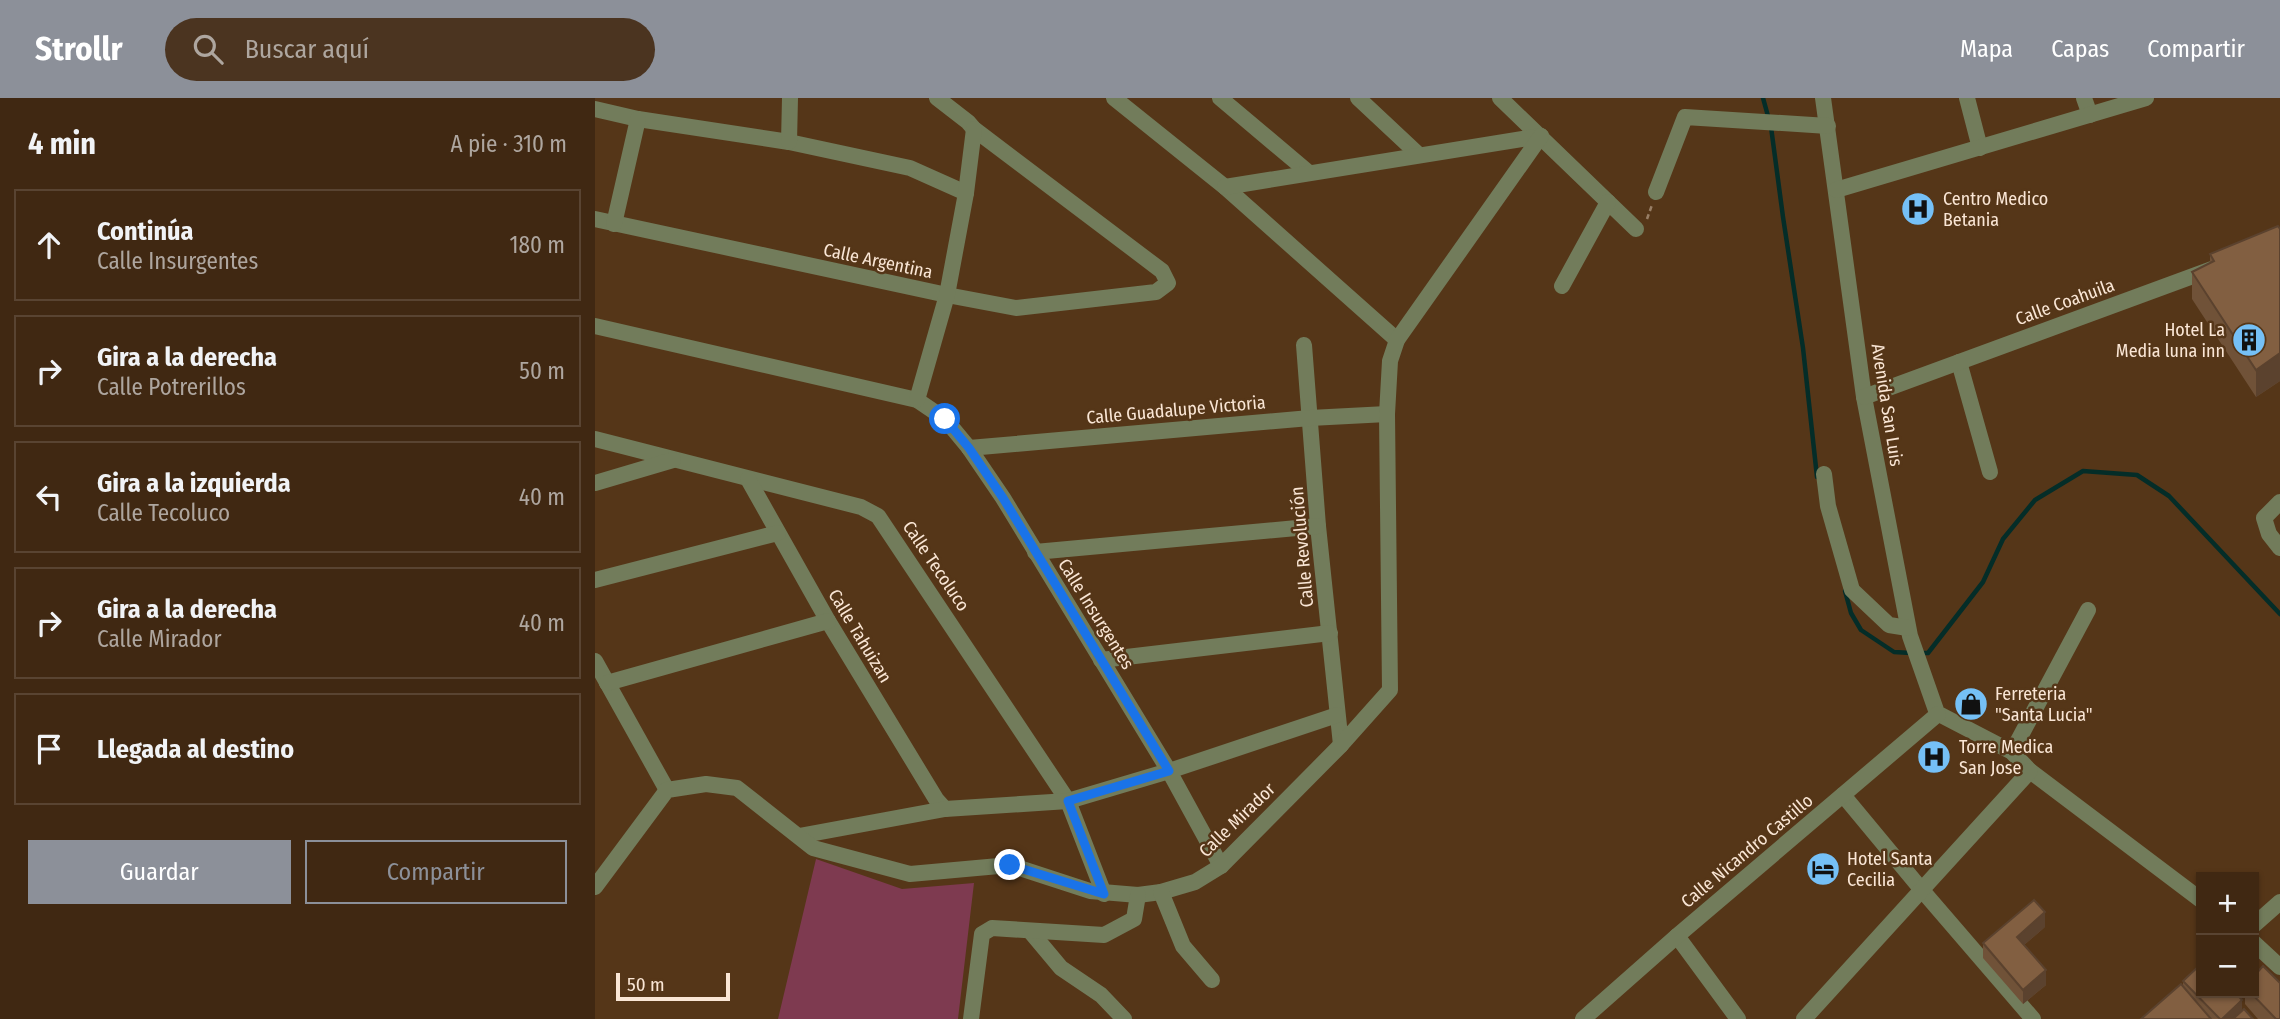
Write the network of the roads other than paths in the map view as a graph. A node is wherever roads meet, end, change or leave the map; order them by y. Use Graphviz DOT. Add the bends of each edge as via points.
graph roads {
  1 [pos="790,98"];
  2 [pos="937,98"];
  3 [pos="1114,98"];
  4 [pos="1220,98"];
  5 [pos="1358,98"];
  6 [pos="1500,98"];
  7 [pos="1823,98"];
  8 [pos="1967,98"];
  9 [pos="2084,98"];
  10 [pos="2146,98"];
  11 [pos="595,108"];
  12 [pos="2089,115"];
  13 [pos="638,119"];
  14 [pos="1828,126"];
  15 [pos="974,130"];
  16 [pos="1541,136"];
  17 [pos="789,142"];
  18 [pos="1980,148"];
  19 [pos="1419,155"];
  20 [pos="1308,172"];
  21 [pos="1225,187"];
  22 [pos="1836,190"];
  23 [pos="1656,192"];
  24 [pos="966,193"];
  25 [pos="1608,202"];
  26 [pos="595,219"];
  27 [pos="614,224"];
  28 [pos="1636,229"];
  29 [pos="2229,262"];
  30 [pos="1562,286"];
  31 [pos="947,295"];
  32 [pos="595,326"];
  33 [pos="1397,340"];
  34 [pos="1304,345"];
  35 [pos="1959,362"];
  36 [pos="1864,397"];
  37 [pos="917,400"];
  38 [pos="1387,414"];
  39 [pos="1310,418"];
  40 [pos="595,439"];
  41 [pos="969,448"];
  42 [pos="675,459"];
  43 [pos="1990,472"];
  44 [pos="1824,474"];
  45 [pos="747,479"];
  46 [pos="595,483"];
  47 [pos="2280,502"];
  48 [pos="1318,526"];
  49 [pos="778,533"];
  50 [pos="2280,548"];
  51 [pos="1035,552"];
  52 [pos="595,580"];
  53 [pos="2088,610"];
  54 [pos="828,621"];
  55 [pos="1909,632"];
  56 [pos="1330,633"];
  57 [pos="1101,660"];
  58 [pos="595,661"];
  59 [pos="607,683"];
  60 [pos="1938,713"];
  61 [pos="1336,715"];
  62 [pos="1341,745"];
  63 [pos="2012,752"];
  64 [pos="1169,771"];
  65 [pos="2030,771"];
  66 [pos="667,790"];
  67 [pos="1843,795"];
  68 [pos="1068,801"];
  69 [pos="945,809"];
  70 [pos="799,836"];
  71 [pos="1221,866"];
  72 [pos="595,887"];
  73 [pos="1921,889"];
  74 [pos="1161,892"];
  75 [pos="1104,894"];
  76 [pos="1138,895"];
  77 [pos="2196,896"];
  78 [pos="2280,902"];
  79 [pos="2259,921"];
  80 [pos="1030,932"];
  81 [pos="1677,936"];
  82 [pos="2259,948"];
  83 [pos="2280,967"];
  84 [pos="1212,980"];
  85 [pos="971,1019"];
  86 [pos="1124,1019"];
  87 [pos="1583,1019"];
  88 [pos="1738,1019"];
  89 [pos="1804,1019"];
  90 [pos="2033,1019"];
  1 -- 17 [label="street"];
  2 -- 15 [label="street"];
  3 -- 21 [label="street"];
  4 -- 20 [label="street"];
  5 -- 19 [label="street"];
  6 -- 16 [label="street"];
  7 -- 14 [label="street, Avenida San Luis"];
  8 -- 18 [label="street"];
  9 -- 12 [label="street"];
  10 -- 12 [label="street"];
  11 -- 13 [label="street"];
  12 -- 18 [label="street"];
  13 -- 17 [label="street"];
  13 -- 27 [label="street"];
  14 -- 22 [label="street, Avenida San Luis"];
  14 -- 23 [label="street" via="1685,117"];
  15 -- 24 [label="street"];
  15 -- 31 [label="street, Calle Argentina" via="1162,271 1168,283 1156,292 1016,308"];
  16 -- 19 [label="street"];
  16 -- 25 [label="street"];
  16 -- 33 [label="street"];
  17 -- 24 [label="street" via="910,169"];
  18 -- 22 [label="street"];
  19 -- 20 [label="street"];
  20 -- 21 [label="street"];
  21 -- 33 [label="street"];
  22 -- 36 [label="street, Avenida San Luis"];
  24 -- 31 [label="street"];
  25 -- 28 [label="street"];
  25 -- 30 [label="street"];
  26 -- 27 [label="street, Calle Argentina"];
  27 -- 31 [label="street, Calle Argentina"];
  29 -- 35 [label="street, Calle Coahuila"];
  31 -- 37 [label="street"];
  32 -- 37 [label="street"];
  33 -- 38 [label="street" via="1390,361"];
  34 -- 39 [label="street, Calle Revolución"];
  35 -- 36 [label="street, Calle Coahuila"];
  35 -- 43 [label="street"];
  36 -- 55 [label="street, Avenida San Luis"];
  37 -- 41 [label="street, Calle Insurgentes" via="945,419"];
  38 -- 39 [label="street, Calle Guadalupe Victoria"];
  38 -- 62 [label="street, Calle Mirador" via="1390,690"];
  39 -- 41 [label="street, Calle Guadalupe Victoria"];
  39 -- 48 [label="street, Calle Revolución"];
  40 -- 42 [label="street, Calle Tecoluco"];
  41 -- 51 [label="street, Calle Insurgentes"];
  42 -- 45 [label="street, Calle Tecoluco"];
  42 -- 46 [label="street"];
  44 -- 55 [label="street" via="1828,506 1852,590 1889,625"];
  45 -- 49 [label="street, Calle Tahuizan"];
  45 -- 68 [label="street, Calle Tecoluco" via="878,516"];
  47 -- 50 [label="street" via="2264,518"];
  48 -- 51 [label="street"];
  48 -- 56 [label="street, Calle Revolución"];
  49 -- 52 [label="street"];
  49 -- 54 [label="street, Calle Tahuizan"];
  51 -- 57 [label="street, Calle Insurgentes"];
  53 -- 63 [label="street"];
  54 -- 59 [label="street"];
  54 -- 69 [label="street, Calle Tahuizan"];
  55 -- 60 [label="street, Avenida San Luis"];
  56 -- 57 [label="street"];
  56 -- 61 [label="street, Calle Revolución"];
  57 -- 64 [label="street, Calle Insurgentes"];
  58 -- 59 [label="street"];
  59 -- 66 [label="street"];
  60 -- 63 [label="street"];
  60 -- 67 [label="street, Calle Nicandro Castillo"];
  61 -- 62 [label="street, Calle Revolución"];
  61 -- 64 [label="street"];
  62 -- 71 [label="street, Calle Mirador"];
  63 -- 65 [label="street"];
  64 -- 68 [label="street"];
  64 -- 71 [label="street, Calle Insurgentes"];
  65 -- 73 [label="street"];
  65 -- 77 [label="street"];
  66 -- 70 [label="street, Calle Mirador" via="706,785 737,788"];
  66 -- 72 [label="street"];
  67 -- 73 [label="street"];
  67 -- 81 [label="street, Calle Nicandro Castillo"];
  68 -- 69 [label="street"];
  68 -- 75 [label="street, Calle Tecoluco"];
  69 -- 70 [label="street"];
  70 -- 75 [label="street, Calle Mirador" via="813,848 910,874 1010,865"];
  71 -- 74 [label="street, Calle Mirador" via="1195,882"];
  73 -- 89 [label="street"];
  73 -- 90 [label="street"];
  74 -- 76 [label="street, Calle Mirador"];
  74 -- 84 [label="street" via="1183,946"];
  75 -- 76 [label="street, Calle Mirador"];
  76 -- 80 [label="street" via="1134,919 1104,935"];
  78 -- 79 [label="street"];
  80 -- 85 [label="street" via="992,928 982,934"];
  80 -- 86 [label="street" via="1061,968 1101,995"];
  81 -- 87 [label="street, Calle Nicandro Castillo"];
  81 -- 88 [label="street"];
  82 -- 83 [label="street"];
}
